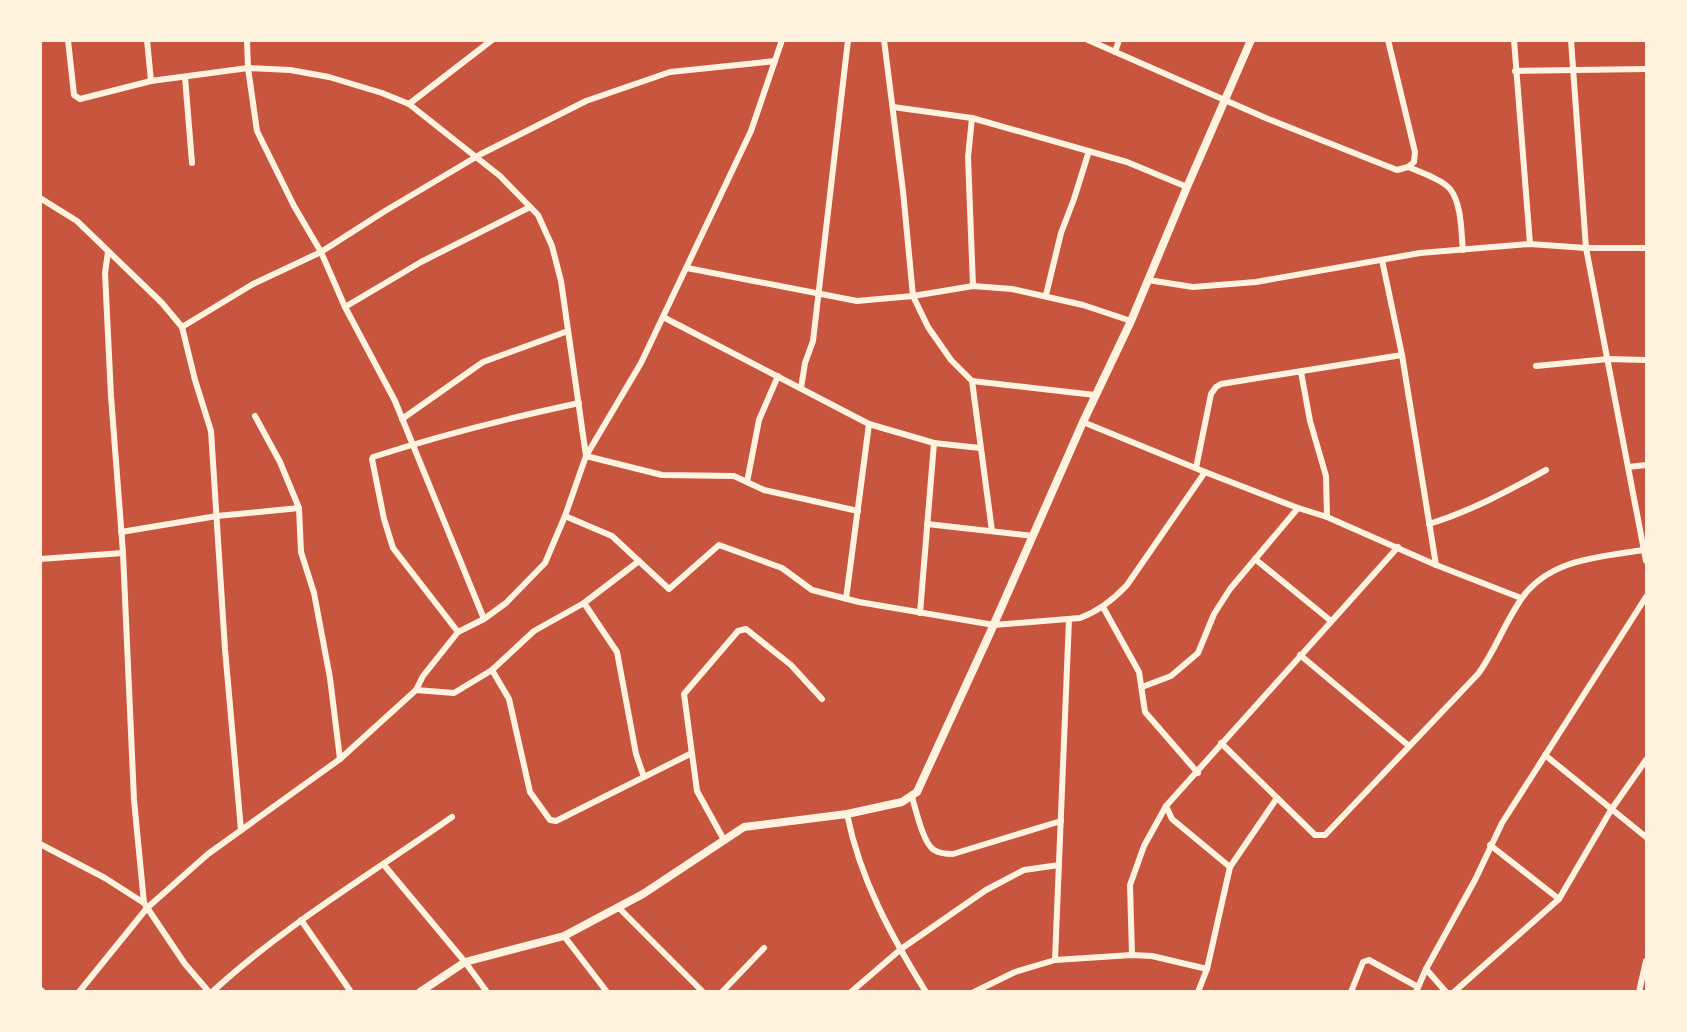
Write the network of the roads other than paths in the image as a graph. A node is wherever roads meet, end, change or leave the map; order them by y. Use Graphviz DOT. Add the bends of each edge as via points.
graph roads {
  1 [pos="68,40"];
  2 [pos="147,40"];
  3 [pos="248,40"];
  4 [pos="492,40"];
  5 [pos="782,40"];
  6 [pos="848,40"];
  7 [pos="884,40"];
  8 [pos="1088,40"];
  9 [pos="1119,40"];
  10 [pos="1251,40"];
  11 [pos="1388,40"];
  12 [pos="1514,40"];
  13 [pos="1571,40"];
  14 [pos="1115,52"];
  15 [pos="775,61"];
  16 [pos="249,68"];
  17 [pos="1573,69"];
  18 [pos="1647,69"];
  19 [pos="1515,71"];
  20 [pos="185,77"];
  21 [pos="151,81"];
  22 [pos="1224,100"];
  23 [pos="409,104"];
  24 [pos="893,107"];
  25 [pos="972,118"];
  26 [pos="1089,151"];
  27 [pos="475,158"];
  28 [pos="192,163"];
  29 [pos="1408,167"];
  30 [pos="1187,187"];
  31 [pos="40,198"];
  32 [pos="530,207"];
  33 [pos="1530,244"];
  34 [pos="1586,248"];
  35 [pos="1647,248"];
  36 [pos="1463,250"];
  37 [pos="108,252"];
  38 [pos="321,252"];
  39 [pos="1382,260"];
  40 [pos="687,268"];
  41 [pos="1148,280"];
  42 [pos="973,286"];
  43 [pos="817,292"];
  44 [pos="1046,295"];
  45 [pos="913,296"];
  46 [pos="345,307"];
  47 [pos="663,317"];
  48 [pos="1131,321"];
  49 [pos="182,327"];
  50 [pos="568,331"];
  51 [pos="1402,355"];
  52 [pos="1608,359"];
  53 [pos="1647,360"];
  54 [pos="1536,366"];
  55 [pos="1301,372"];
  56 [pos="778,376"];
  57 [pos="972,381"];
  58 [pos="801,388"];
  59 [pos="1095,395"];
  60 [pos="579,403"];
  61 [pos="255,416"];
  62 [pos="402,419"];
  63 [pos="1083,422"];
  64 [pos="869,424"];
  65 [pos="934,442"];
  66 [pos="412,444"];
  67 [pos="981,448"];
  68 [pos="586,456"];
  69 [pos="1647,465"];
  70 [pos="1628,467"];
  71 [pos="1196,468"];
  72 [pos="1546,470"];
  73 [pos="1205,472"];
  74 [pos="747,482"];
  75 [pos="299,508"];
  76 [pos="1298,508"];
  77 [pos="858,511"];
  78 [pos="217,516"];
  79 [pos="565,516"];
  80 [pos="1327,517"];
  81 [pos="927,524"];
  82 [pos="1429,524"];
  83 [pos="992,531"];
  84 [pos="121,532"];
  85 [pos="1033,536"];
  86 [pos="1398,547"];
  87 [pos="1643,550"];
  88 [pos="123,553"];
  89 [pos="1255,559"];
  90 [pos="40,560"];
  91 [pos="639,561"];
  92 [pos="1647,561"];
  93 [pos="1436,565"];
  94 [pos="1647,597"];
  95 [pos="1521,598"];
  96 [pos="846,599"];
  97 [pos="584,603"];
  98 [pos="1103,607"];
  99 [pos="921,612"];
  100 [pos="484,619"];
  101 [pos="1069,619"];
  102 [pos="1331,621"];
  103 [pos="994,625"];
  104 [pos="458,632"];
  105 [pos="1300,655"];
  106 [pos="492,670"];
  107 [pos="1142,687"];
  108 [pos="416,690"];
  109 [pos="822,699"];
  110 [pos="1221,743"];
  111 [pos="1410,746"];
  112 [pos="692,753"];
  113 [pos="1545,755"];
  114 [pos="340,759"];
  115 [pos="1647,760"];
  116 [pos="1198,773"];
  117 [pos="644,777"];
  118 [pos="912,797"];
  119 [pos="1277,798"];
  120 [pos="1166,806"];
  121 [pos="1611,810"];
  122 [pos="846,814"];
  123 [pos="452,817"];
  124 [pos="1061,821"];
  125 [pos="241,830"];
  126 [pos="1647,837"];
  127 [pos="724,840"];
  128 [pos="40,844"];
  129 [pos="1490,846"];
  130 [pos="384,865"];
  131 [pos="1059,865"];
  132 [pos="1230,867"];
  133 [pos="1559,899"];
  134 [pos="145,905"];
  135 [pos="618,907"];
  136 [pos="301,920"];
  137 [pos="564,936"];
  138 [pos="764,948"];
  139 [pos="901,949"];
  140 [pos="1132,955"];
  141 [pos="1056,960"];
  142 [pos="465,962"];
  143 [pos="1647,962"];
  144 [pos="1207,969"];
  145 [pos="1426,969"];
  146 [pos="605,989"];
  147 [pos="1417,989"];
  148 [pos="79,992"];
  149 [pos="210,992"];
  150 [pos="351,992"];
  151 [pos="420,992"];
  152 [pos="487,992"];
  153 [pos="596,992"];
  154 [pos="703,992"];
  155 [pos="722,992"];
  156 [pos="851,992"];
  157 [pos="926,992"];
  158 [pos="974,992"];
  159 [pos="1198,992"];
  160 [pos="1351,992"];
  161 [pos="1446,992"];
  162 [pos="1454,992"];
  163 [pos="1639,992"];
  1 -- 21 [label="street" via="75,95 80,99"];
  2 -- 21 [label="street"];
  3 -- 16 [label="street"];
  4 -- 23 [label="street"];
  5 -- 15 [label="street"];
  6 -- 43 [label="street"];
  7 -- 24 [label="street"];
  8 -- 14 [label="street"];
  9 -- 14 [label="street"];
  10 -- 22 [label="street"];
  11 -- 29 [label="street" via="1415,152 1414,162"];
  12 -- 19 [label="street"];
  13 -- 17 [label="street"];
  14 -- 22 [label="street"];
  15 -- 27 [label="street" via="670,72 586,101"];
  15 -- 40 [label="street" via="751,131"];
  16 -- 20 [label="street"];
  16 -- 23 [label="street" via="329,77"];
  16 -- 38 [label="street" via="257,131"];
  17 -- 18 [label="street"];
  17 -- 19 [label="street"];
  17 -- 34 [label="street"];
  19 -- 33 [label="street"];
  20 -- 21 [label="street"];
  20 -- 28 [label="street"];
  22 -- 29 [label="street" via="1397,170"];
  22 -- 30 [label="street"];
  23 -- 27 [label="street"];
  24 -- 25 [label="street"];
  24 -- 45 [label="street"];
  25 -- 26 [label="street"];
  25 -- 42 [label="street" via="968,157"];
  26 -- 30 [label="street"];
  26 -- 44 [label="street" via="1061,233"];
  27 -- 32 [label="street" via="500,176"];
  27 -- 38 [label="street"];
  29 -- 36 [label="street" via="1450,189 1458,208"];
  30 -- 41 [label="street"];
  31 -- 37 [label="street" via="77,221"];
  32 -- 46 [label="street" via="421,262"];
  32 -- 50 [label="street" via="538,215 552,246"];
  33 -- 34 [label="street"];
  33 -- 36 [label="street"];
  34 -- 35 [label="street"];
  34 -- 52 [label="street"];
  36 -- 39 [label="street"];
  37 -- 49 [label="street"];
  37 -- 84 [label="street" via="105,283"];
  38 -- 46 [label="street"];
  38 -- 49 [label="street" via="253,284"];
  39 -- 41 [label="street" via="1256,282 1193,287"];
  39 -- 51 [label="street"];
  40 -- 43 [label="street"];
  40 -- 47 [label="street"];
  41 -- 48 [label="street"];
  42 -- 44 [label="street"];
  42 -- 45 [label="street"];
  43 -- 45 [label="street" via="858,301"];
  43 -- 58 [label="street" via="813,341"];
  44 -- 48 [label="street"];
  45 -- 57 [label="street" via="945,352"];
  46 -- 62 [label="street"];
  47 -- 56 [label="street"];
  47 -- 68 [label="street" via="641,363"];
  48 -- 59 [label="street"];
  49 -- 78 [label="street" via="211,431"];
  50 -- 60 [label="street"];
  50 -- 62 [label="street" via="483,362"];
  51 -- 55 [label="street"];
  51 -- 82 [label="street"];
  52 -- 53 [label="street"];
  52 -- 54 [label="street"];
  52 -- 70 [label="street"];
  55 -- 71 [label="street" via="1216,387 1211,394"];
  55 -- 80 [label="street" via="1326,476"];
  56 -- 58 [label="street"];
  56 -- 74 [label="street" via="759,420"];
  57 -- 59 [label="street"];
  57 -- 67 [label="street"];
  58 -- 64 [label="street"];
  59 -- 63 [label="street"];
  60 -- 66 [label="street"];
  60 -- 68 [label="street"];
  61 -- 75 [label="street"];
  62 -- 66 [label="street"];
  63 -- 71 [label="street"];
  63 -- 85 [label="street"];
  64 -- 65 [label="street"];
  64 -- 77 [label="street"];
  65 -- 67 [label="street"];
  65 -- 81 [label="street"];
  66 -- 100 [label="street"];
  66 -- 104 [label="street" via="372,459 384,519 393,548"];
  67 -- 83 [label="street"];
  68 -- 74 [label="street" via="662,475 734,476"];
  68 -- 79 [label="street"];
  69 -- 70 [label="street"];
  70 -- 87 [label="street"];
  71 -- 73 [label="street"];
  72 -- 82 [label="street" via="1496,498"];
  73 -- 76 [label="street"];
  73 -- 98 [label="street" via="1127,585"];
  74 -- 77 [label="street" via="764,490"];
  75 -- 78 [label="street"];
  75 -- 114 [label="street" via="301,552 314,593"];
  76 -- 80 [label="street"];
  76 -- 89 [label="street"];
  77 -- 96 [label="street"];
  78 -- 84 [label="street"];
  78 -- 125 [label="street"];
  79 -- 91 [label="street" via="612,536"];
  79 -- 100 [label="street" via="545,563 506,603"];
  80 -- 86 [label="street"];
  81 -- 83 [label="street"];
  81 -- 99 [label="street"];
  82 -- 93 [label="street"];
  83 -- 85 [label="street"];
  84 -- 88 [label="street"];
  85 -- 103 [label="street"];
  86 -- 93 [label="street"];
  86 -- 102 [label="street"];
  87 -- 92 [label="street"];
  87 -- 95 [label="street" via="1563,565 1537,580"];
  88 -- 90 [label="street"];
  88 -- 134 [label="street" via="134,800"];
  89 -- 102 [label="street"];
  89 -- 107 [label="street" via="1214,614 1198,653 1171,676"];
  91 -- 96 [label="street" via="669,589 719,544 782,568 812,590"];
  91 -- 97 [label="street"];
  93 -- 95 [label="street"];
  94 -- 113 [label="street"];
  95 -- 111 [label="street" via="1478,674"];
  96 -- 99 [label="street"];
  97 -- 106 [label="street" via="534,631"];
  97 -- 117 [label="street" via="617,652"];
  98 -- 101 [label="street"];
  98 -- 107 [label="street" via="1139,672"];
  99 -- 103 [label="street"];
  100 -- 104 [label="street"];
  101 -- 103 [label="street"];
  101 -- 124 [label="street"];
  102 -- 105 [label="street"];
  103 -- 118 [label="street" via="922,784"];
  104 -- 108 [label="street"];
  105 -- 110 [label="street"];
  105 -- 111 [label="street"];
  106 -- 108 [label="street" via="454,693"];
  106 -- 117 [label="street" via="509,699 530,792 550,820 556,821"];
  107 -- 116 [label="street" via="1145,712"];
  108 -- 114 [label="street"];
  109 -- 112 [label="street" via="791,665 742,628 684,694"];
  110 -- 116 [label="street"];
  110 -- 119 [label="street"];
  111 -- 119 [label="street" via="1320,837"];
  112 -- 117 [label="street"];
  112 -- 127 [label="street" via="697,790"];
  113 -- 121 [label="street"];
  113 -- 129 [label="street"];
  114 -- 125 [label="street"];
  115 -- 121 [label="street"];
  116 -- 120 [label="street"];
  118 -- 122 [label="street"];
  118 -- 124 [label="street" via="927,841 944,854"];
  119 -- 132 [label="street"];
  120 -- 132 [label="street" via="1172,819"];
  120 -- 140 [label="street" via="1144,846 1130,885"];
  121 -- 126 [label="street"];
  121 -- 133 [label="street"];
  122 -- 127 [label="street" via="744,827"];
  122 -- 139 [label="street" via="872,895"];
  123 -- 130 [label="street"];
  124 -- 131 [label="street"];
  125 -- 134 [label="street"];
  127 -- 135 [label="street"];
  128 -- 134 [label="street" via="105,878"];
  129 -- 133 [label="street"];
  129 -- 145 [label="street"];
  130 -- 136 [label="street"];
  130 -- 142 [label="street"];
  131 -- 139 [label="street" via="1024,870 986,890"];
  131 -- 141 [label="street"];
  132 -- 144 [label="street"];
  133 -- 162 [label="street"];
  134 -- 148 [label="street"];
  134 -- 149 [label="street" via="185,964"];
  135 -- 137 [label="street"];
  135 -- 154 [label="street"];
  136 -- 149 [label="street"];
  136 -- 150 [label="street"];
  137 -- 142 [label="street"];
  137 -- 146 [label="street"];
  138 -- 155 [label="street"];
  139 -- 156 [label="street"];
  139 -- 157 [label="street"];
  140 -- 141 [label="street"];
  140 -- 144 [label="street"];
  141 -- 158 [label="street" via="1015,972"];
  142 -- 151 [label="street"];
  142 -- 152 [label="street"];
  143 -- 163 [label="street"];
  144 -- 159 [label="street"];
  145 -- 147 [label="street"];
  145 -- 161 [label="street"];
  146 -- 153 [label="street"];
  147 -- 160 [label="street" via="1369,960 1363,962"];
}
